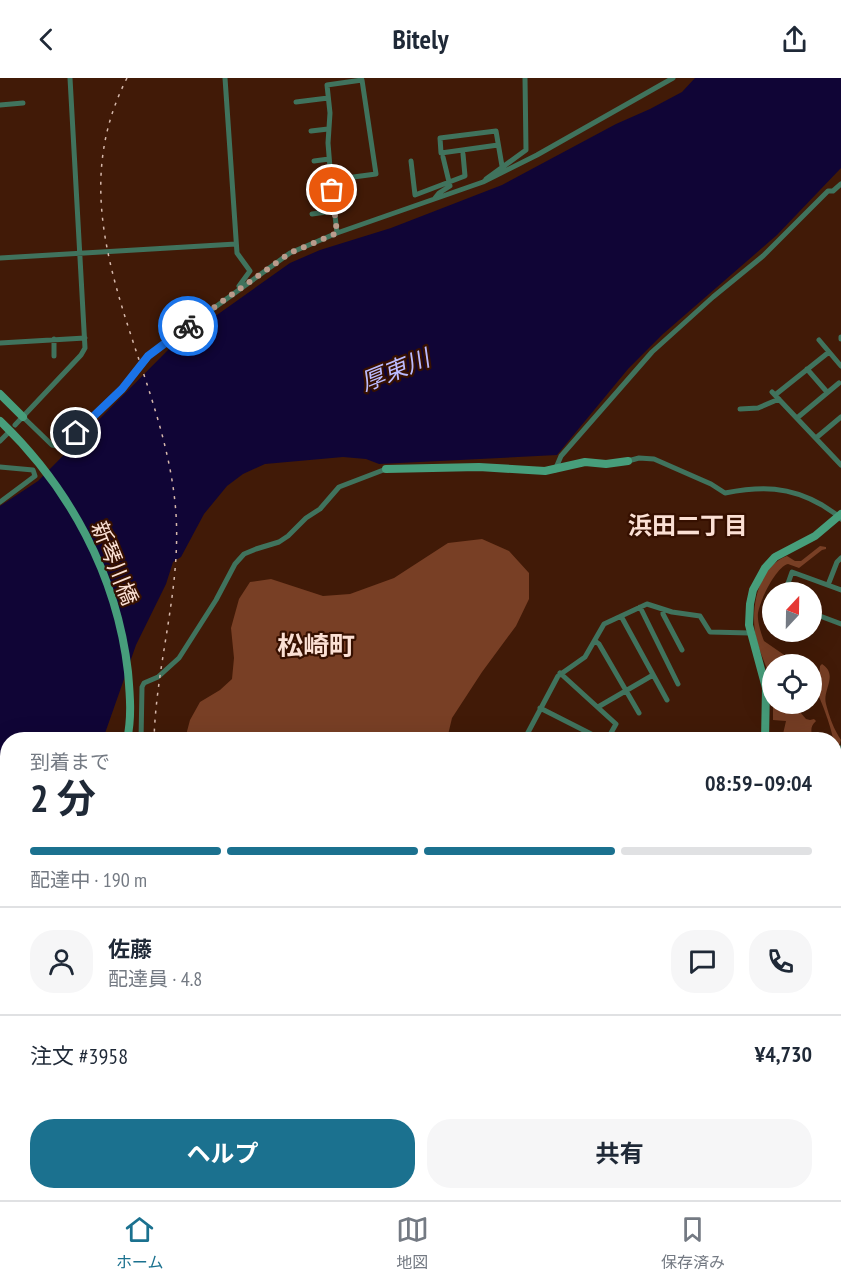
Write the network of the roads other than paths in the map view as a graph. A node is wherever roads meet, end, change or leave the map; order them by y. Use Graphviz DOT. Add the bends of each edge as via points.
graph roads {
  1 [pos="70,78"];
  2 [pos="225,78"];
  3 [pos="525,78"];
  4 [pos="673,78"];
  5 [pos="328,98"];
  6 [pos="296,102"];
  7 [pos="23,103"];
  8 [pos="0,105"];
  9 [pos="328,129"];
  10 [pos="311,130"];
  11 [pos="498,145"];
  12 [pos="463,154"];
  13 [pos="443,157"];
  14 [pos="329,159"];
  15 [pos="314,161"];
  16 [pos="411,161"];
  17 [pos="502,166"];
  18 [pos="331,180"];
  19 [pos="483,182"];
  20 [pos="448,183"];
  21 [pos="841,184"];
  22 [pos="332,190"];
  23 [pos="315,192"];
  24 [pos="434,200"];
  25 [pos="334,211"];
  26 [pos="312,214"];
  27 [pos="337,233"];
  28 [pos="236,243"];
  29 [pos="81,253"];
  30 [pos="0,258"];
  31 [pos="237,291"];
  32 [pos="85,338"];
  33 [pos="54,339"];
  34 [pos="819,340"];
  35 [pos="0,343"];
  36 [pos="829,352"];
  37 [pos="54,356"];
  38 [pos="841,366"];
  39 [pos="807,369"];
  40 [pos="840,383"];
  41 [pos="827,392"];
  42 [pos="0,394"];
  43 [pos="776,396"];
  44 [pos="740,409"];
  45 [pos="23,417"];
  46 [pos="841,417"];
  47 [pos="797,418"];
  48 [pos="0,421"];
  49 [pos="15,425"];
  50 [pos="7,434"];
  51 [pos="816,438"];
  52 [pos="0,441"];
  53 [pos="841,453"];
  54 [pos="834,458"];
  55 [pos="628,461"];
  56 [pos="841,465"];
  57 [pos="0,467"];
  58 [pos="386,469"];
  59 [pos="555,470"];
  60 [pos="0,502"];
  61 [pos="840,517"];
  62 [pos="841,558"];
  63 [pos="788,582"];
  64 [pos="820,582"];
  65 [pos="822,583"];
  66 [pos="828,585"];
  67 [pos="841,590"];
  68 [pos="640,607"];
  69 [pos="663,609"];
  70 [pos="621,616"];
  71 [pos="822,617"];
  72 [pos="841,624"];
  73 [pos="750,633"];
  74 [pos="595,641"];
  75 [pos="682,650"];
  76 [pos="560,673"];
  77 [pos="653,675"];
  78 [pos="678,684"];
  79 [pos="625,690"];
  80 [pos="667,700"];
  81 [pos="598,707"];
  82 [pos="540,708"];
  83 [pos="639,713"];
  84 [pos="128,732"];
  85 [pos="141,732"];
  86 [pos="529,732"];
  87 [pos="589,732"];
  88 [pos="610,732"];
  89 [pos="765,732"];
  1 -- 29 [label="street"];
  2 -- 28 [label="street"];
  3 -- 17 [label="street" via="526,150"];
  4 -- 19 [label="street"];
  5 -- 6 [label="street"];
  5 -- 9 [label="street"];
  5 -- 18 [label="street" via="327,85 362,80 376,174"];
  7 -- 8 [label="street"];
  9 -- 10 [label="street"];
  9 -- 14 [label="street"];
  11 -- 11 [label="street" via="441,153 440,138 496,131"];
  11 -- 17 [label="street"];
  12 -- 20 [label="street" via="466,175"];
  13 -- 20 [label="street"];
  14 -- 15 [label="street"];
  14 -- 18 [label="street"];
  16 -- 20 [label="street" via="416,195"];
  17 -- 19 [label="street"];
  18 -- 22 [label="street"];
  19 -- 24 [label="street"];
  20 -- 24 [label="street" via="450,186"];
  21 -- 59 [label="street" via="828,191 763,256 652,352 561,456"];
  22 -- 23 [label="street"];
  22 -- 25 [label="street"];
  24 -- 27 [label="street"];
  25 -- 26 [label="street"];
  25 -- 27 [label="street"];
  27 -- 31 [label="street" via="290,253"];
  28 -- 29 [label="street"];
  28 -- 31 [label="street" via="237,253 250,272"];
  29 -- 30 [label="street"];
  29 -- 32 [label="street"];
  31 -- 45 [label="street" via="153,352 122,389 62,447 52,445"];
  32 -- 33 [label="street"];
  32 -- 45 [label="street" via="81,355"];
  33 -- 35 [label="street"];
  33 -- 37 [label="street"];
  34 -- 36 [label="street"];
  36 -- 38 [label="street"];
  36 -- 39 [label="street"];
  39 -- 41 [label="street"];
  39 -- 43 [label="street"];
  40 -- 41 [label="street"];
  41 -- 47 [label="street"];
  42 -- 45 [label="street"];
  43 -- 44 [label="street" via="758,408"];
  43 -- 47 [label="street"];
  45 -- 49 [label="street"];
  46 -- 51 [label="street"];
  47 -- 51 [label="street"];
  48 -- 84 [label="street, 新琴川橋" via="42,466 75,515 100,564 120,625 129,684"];
  50 -- 52 [label="street"];
  51 -- 54 [label="street"];
  53 -- 54 [label="street"];
  54 -- 56 [label="street"];
  55 -- 59 [label="street" via="585,462"];
  55 -- 61 [label="street" via="654,459 725,493 744,489 799,493"];
  57 -- 60 [label="street" via="33,470 35,476"];
  58 -- 59 [label="street"];
  58 -- 85 [label="street" via="339,487 288,536 239,559 179,658 158,677 144,683"];
  61 -- 73 [label="street" via="815,536 780,553 765,568 751,597"];
  62 -- 66 [label="street"];
  63 -- 64 [label="street" via="792,572"];
  65 -- 66 [label="street"];
  66 -- 67 [label="street"];
  68 -- 69 [label="street" via="647,604"];
  68 -- 70 [label="street"];
  68 -- 78 [label="street"];
  69 -- 73 [label="street" via="700,616 710,632"];
  69 -- 75 [label="street"];
  70 -- 74 [label="street" via="604,624"];
  70 -- 77 [label="street"];
  71 -- 72 [label="street"];
  73 -- 89 [label="street" via="766,688"];
  74 -- 76 [label="street" via="585,657"];
  74 -- 79 [label="street"];
  76 -- 81 [label="street"];
  76 -- 82 [label="street"];
  77 -- 79 [label="street"];
  77 -- 80 [label="street"];
  79 -- 81 [label="street"];
  79 -- 83 [label="street"];
  81 -- 88 [label="street" via="616,724"];
  82 -- 86 [label="street"];
  82 -- 87 [label="street"];
}
